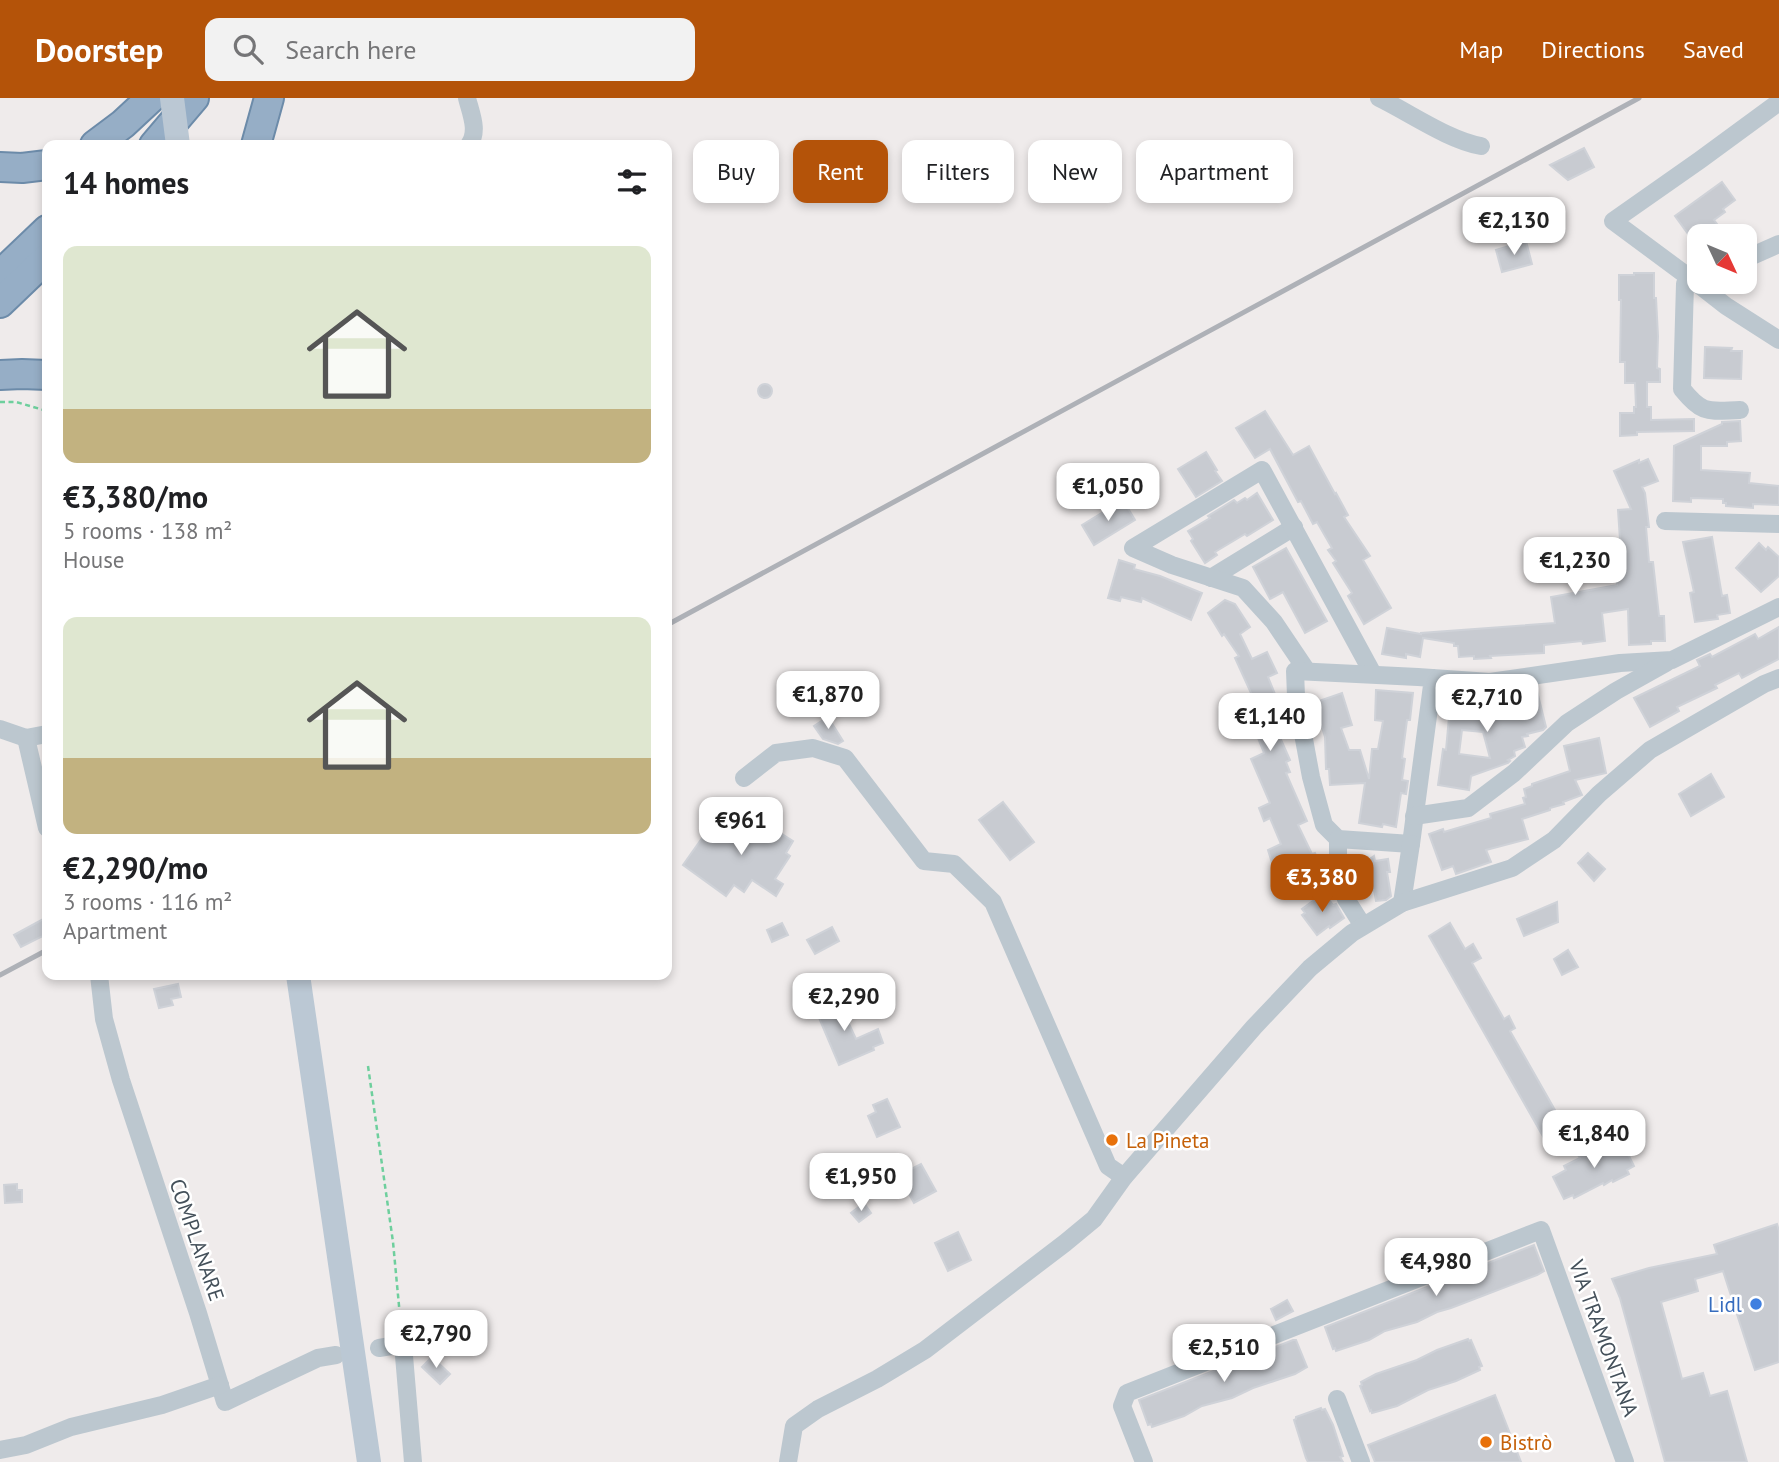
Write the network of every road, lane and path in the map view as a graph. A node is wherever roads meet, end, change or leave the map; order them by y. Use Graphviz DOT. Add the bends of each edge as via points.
graph roads {
  1 [pos="151,98"];
  2 [pos="170,98"];
  3 [pos="194,98"];
  4 [pos="269,98"];
  5 [pos="467,98"];
  6 [pos="1379,98"];
  7 [pos="1779,102"];
  8 [pos="101,140"];
  9 [pos="132,140"];
  10 [pos="158,140"];
  11 [pos="177,140"];
  12 [pos="257,140"];
  13 [pos="472,140"];
  14 [pos="1481,146"];
  15 [pos="42,166"];
  16 [pos="0,167"];
  17 [pos="42,235"];
  18 [pos="1779,244"];
  19 [pos="1757,254"];
  20 [pos="42,263"];
  21 [pos="1687,272"];
  22 [pos="0,275"];
  23 [pos="1687,283"];
  24 [pos="1713,294"];
  25 [pos="0,303"];
  26 [pos="1779,340"];
  27 [pos="0,375"];
  28 [pos="42,375"];
  29 [pos="0,402"];
  30 [pos="42,410"];
  31 [pos="1740,410"];
  32 [pos="1665,521"];
  33 [pos="1779,523"];
  34 [pos="1294,527"];
  35 [pos="1211,578"];
  36 [pos="1779,607"];
  37 [pos="1672,660"];
  38 [pos="1307,671"];
  39 [pos="1373,674"];
  40 [pos="1433,678"];
  41 [pos="1779,678"];
  42 [pos="0,729"];
  43 [pos="42,735"];
  44 [pos="26,738"];
  45 [pos="744,778"];
  46 [pos="42,807"];
  47 [pos="1414,816"];
  48 [pos="1338,839"];
  49 [pos="1411,844"];
  50 [pos="1402,903"];
  51 [pos="1363,926"];
  52 [pos="100,980"];
  53 [pos="299,980"];
  54 [pos="368,1066"];
  55 [pos="1124,1177"];
  56 [pos="402,1344"];
  57 [pos="379,1348"];
  58 [pos="336,1355"];
  59 [pos="220,1385"];
  60 [pos="1337,1399"];
  61 [pos="0,1450"];
  62 [pos="369,1462"];
  63 [pos="413,1462"];
  64 [pos="788,1462"];
  65 [pos="1144,1462"];
  66 [pos="1361,1462"];
  67 [pos="1625,1462"];
  1 -- 8 [label="highway"];
  2 -- 9 [label="highway"];
  2 -- 11 [label="main road, bridge"];
  3 -- 10 [label="highway"];
  4 -- 12 [label="highway"];
  5 -- 13 [label="street" via="475,129"];
  6 -- 14 [label="street"];
  7 -- 21 [label="street" via="1613,221"];
  15 -- 16 [label="highway"];
  17 -- 22 [label="highway"];
  18 -- 19 [label="street"];
  20 -- 25 [label="highway"];
  23 -- 31 [label="street" via="1682,389 1693,403 1709,411"];
  24 -- 26 [label="street"];
  27 -- 28 [label="highway"];
  29 -- 30 [label="path"];
  32 -- 33 [label="street"];
  34 -- 35 [label="street"];
  34 -- 35 [label="street" via="1262,470 1133,548"];
  34 -- 39 [label="street"];
  35 -- 38 [label="street" via="1243,588 1274,622"];
  36 -- 37 [label="street"];
  37 -- 40 [label="street" via="1490,682"];
  37 -- 47 [label="street" via="1567,723 1468,808"];
  38 -- 39 [label="street"];
  38 -- 48 [label="street" via="1295,671 1301,734 1324,825"];
  39 -- 40 [label="street"];
  40 -- 47 [label="street"];
  41 -- 50 [label="street" via="1650,750 1554,840 1512,868"];
  42 -- 44 [label="street"];
  43 -- 44 [label="street"];
  44 -- 46 [label="street"];
  45 -- 55 [label="street" via="776,753 813,748 845,758 924,860 954,864 993,902 1108,1166"];
  47 -- 49 [label="street"];
  48 -- 49 [label="street"];
  48 -- 51 [label="street" via="1338,876"];
  49 -- 50 [label="street"];
  50 -- 51 [label="street"];
  51 -- 55 [label="street" via="1310,968"];
  52 -- 59 [label="street, COMPLANARE" via="104,1019 121,1080"];
  53 -- 62 [label="main road"];
  54 -- 56 [label="path"];
  55 -- 64 [label="street" via="1094,1219 925,1350 794,1426"];
  56 -- 57 [label="street"];
  56 -- 63 [label="street"];
  58 -- 59 [label="street" via="318,1358 225,1402"];
  59 -- 61 [label="street"];
  60 -- 66 [label="street"];
  65 -- 67 [label="street, VIA TRAMONTANA" via="1122,1406 1127,1393 1541,1230"];
}
